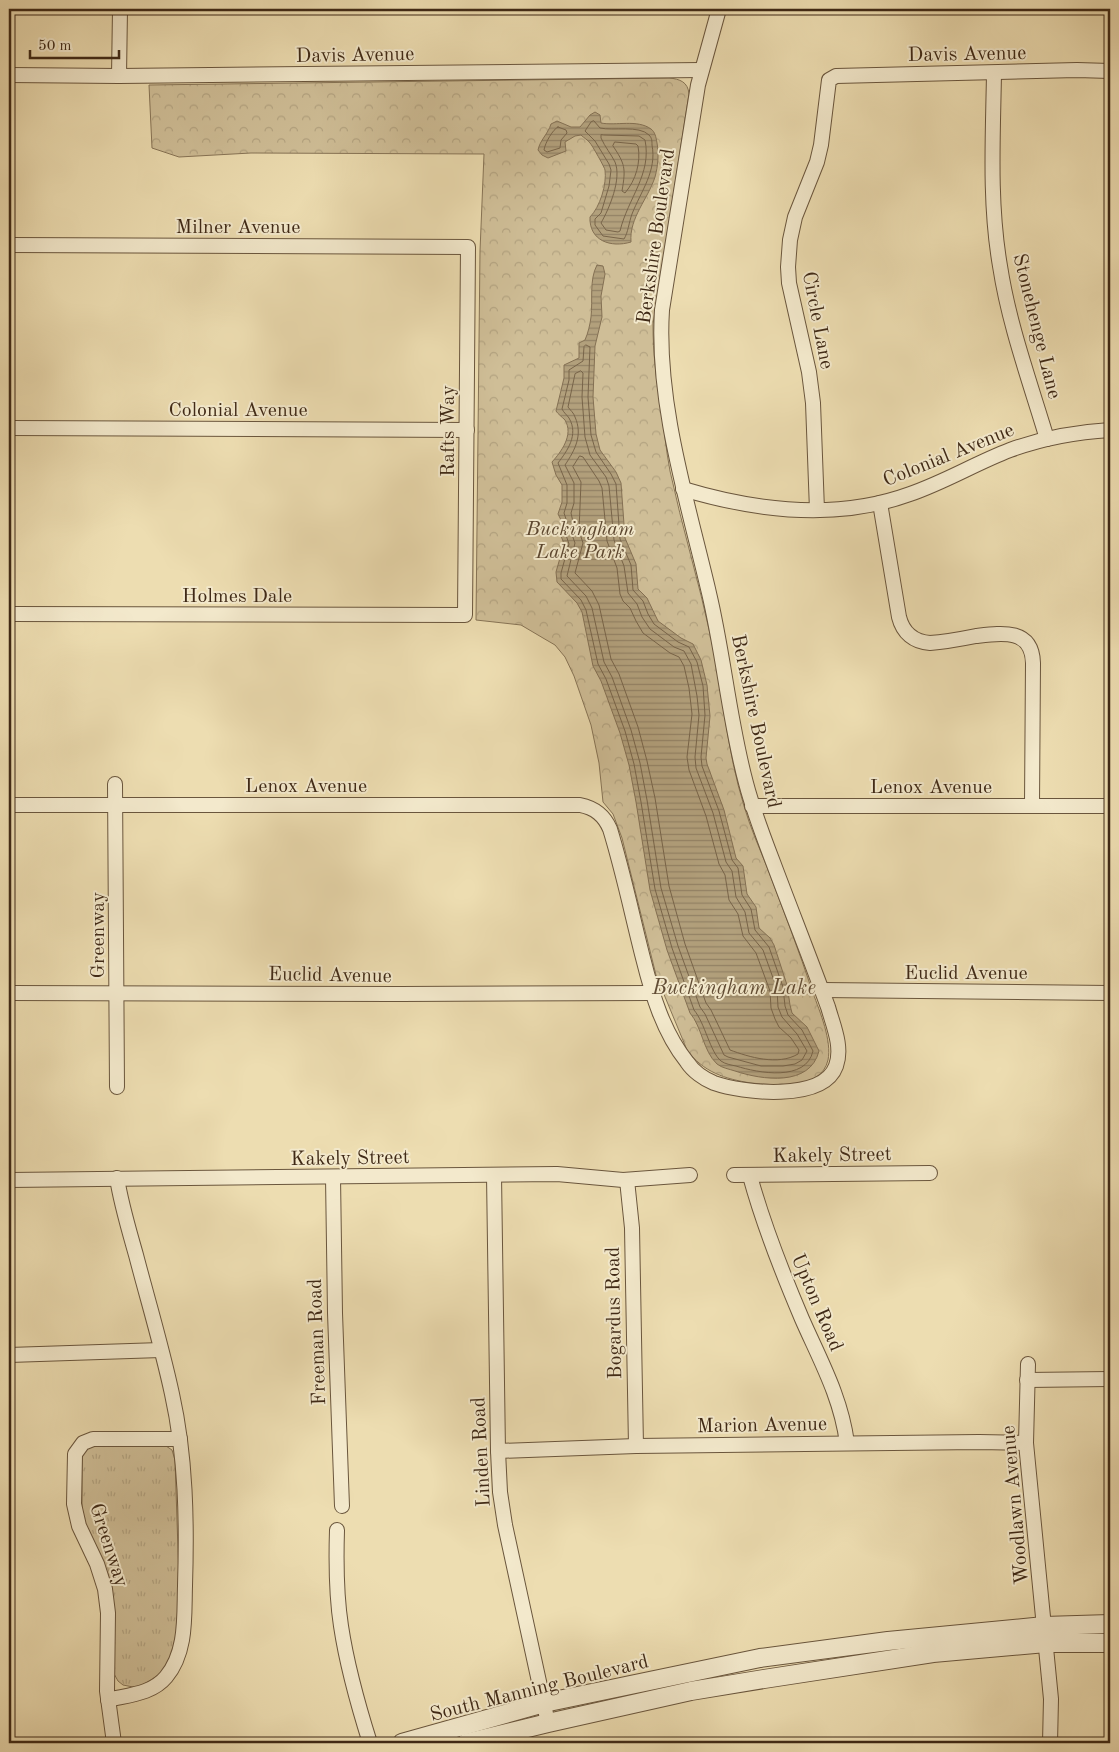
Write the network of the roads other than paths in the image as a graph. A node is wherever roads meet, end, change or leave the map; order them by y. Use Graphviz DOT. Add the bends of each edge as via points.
graph roads {
  1 [pos="120,9"];
  2 [pos="719,9"];
  3 [pos="701,70"];
  4 [pos="1110,71"];
  5 [pos="994,73"];
  6 [pos="9,75"];
  7 [pos="119,76"];
  8 [pos="828,83"];
  9 [pos="9,245"];
  10 [pos="468,247"];
  11 [pos="9,428"];
  12 [pos="467,430"];
  13 [pos="1110,430"];
  14 [pos="1046,439"];
  15 [pos="683,489"];
  16 [pos="880,503"];
  17 [pos="817,510"];
  18 [pos="9,614"];
  19 [pos="465,615"];
  20 [pos="116,784"];
  21 [pos="9,805"];
  22 [pos="115,805"];
  23 [pos="752,806"];
  24 [pos="1032,806"];
  25 [pos="1110,806"];
  26 [pos="601,814"];
  27 [pos="822,990"];
  28 [pos="652,992"];
  29 [pos="9,993"];
  30 [pos="1110,993"];
  31 [pos="117,994"];
  32 [pos="117,1087"];
  33 [pos="930,1173"];
  34 [pos="494,1175"];
  35 [pos="690,1175"];
  36 [pos="734,1175"];
  37 [pos="750,1176"];
  38 [pos="333,1177"];
  39 [pos="117,1178"];
  40 [pos="9,1180"];
  41 [pos="627,1180"];
  42 [pos="162,1350"];
  43 [pos="9,1355"];
  44 [pos="1028,1364"];
  45 [pos="1027,1380"];
  46 [pos="1109,1380"];
  47 [pos="180,1439"];
  48 [pos="847,1443"];
  49 [pos="1026,1443"];
  50 [pos="636,1446"];
  51 [pos="498,1451"];
  52 [pos="342,1506"];
  53 [pos="337,1530"];
  54 [pos="1110,1624"];
  55 [pos="1044,1626"];
  56 [pos="888,1641"];
  57 [pos="1110,1643"];
  58 [pos="1046,1644"];
  59 [pos="760,1658"];
  60 [pos="890,1660"];
  61 [pos="687,1673"];
  62 [pos="764,1679"];
  63 [pos="691,1691"];
  64 [pos="108,1700"];
  65 [pos="544,1703"];
  66 [pos="548,1723"];
  67 [pos="114,1743"];
  68 [pos="370,1743"];
  69 [pos="402,1743"];
  70 [pos="466,1743"];
  71 [pos="1050,1743"];
  1 -- 7 [label="street"];
  2 -- 3 [label="street, Berkshire Boulevard"];
  3 -- 7 [label="street, Davis Avenue"];
  3 -- 15 [label="street, Berkshire Boulevard" via="661,323 664,381"];
  4 -- 5 [label="street, Davis Avenue"];
  5 -- 8 [label="street, Davis Avenue" via="836,76"];
  5 -- 14 [label="street, Stonehenge Lane" via="993,205 998,257"];
  6 -- 7 [label="street, Davis Avenue"];
  8 -- 17 [label="street, Circle Lane" via="821,145 795,217 788,267 809,372"];
  9 -- 10 [label="street, Milner Avenue"];
  10 -- 12 [label="street, Rafts Way"];
  11 -- 12 [label="street, Colonial Avenue"];
  12 -- 19 [label="street, Rafts Way"];
  13 -- 14 [label="street, Colonial Avenue"];
  14 -- 16 [label="street, Colonial Avenue" via="1010,450 911,494"];
  15 -- 17 [label="street, Colonial Avenue" via="759,507"];
  15 -- 23 [label="street, Berkshire Boulevard" via="710,596 737,744"];
  16 -- 17 [label="street, Colonial Avenue"];
  16 -- 24 [label="street" via="899,618 908,634 918,641 930,643 1006,633 1020,638 1030,649 1034,663"];
  18 -- 19 [label="street, Holmes Dale"];
  20 -- 22 [label="street, Greenway"];
  21 -- 22 [label="street, Lenox Avenue"];
  22 -- 26 [label="street, Lenox Avenue" via="580,805"];
  22 -- 31 [label="street, Greenway"];
  23 -- 24 [label="street, Lenox Avenue"];
  23 -- 27 [label="street, Berkshire Boulevard"];
  24 -- 25 [label="street, Lenox Avenue"];
  26 -- 28 [label="street, Berkshire Boulevard" via="614,843"];
  27 -- 28 [label="street, Berkshire Boulevard" via="838,1049 833,1073 822,1083 804,1090 759,1091 712,1082 692,1068 673,1041"];
  27 -- 30 [label="street, Euclid Avenue"];
  28 -- 31 [label="street, Euclid Avenue"];
  29 -- 31 [label="street, Euclid Avenue"];
  31 -- 32 [label="street, Greenway"];
  33 -- 37 [label="street, Kakely Street"];
  34 -- 38 [label="street, Kakely Street"];
  34 -- 41 [label="street, Kakely Street" via="578,1175"];
  34 -- 51 [label="street, Linden Road"];
  35 -- 41 [label="street, Kakely Street"];
  36 -- 37 [label="street, Kakely Street"];
  37 -- 48 [label="street, Upton Road" via="799,1313 837,1398"];
  38 -- 39 [label="street, Kakely Street"];
  38 -- 52 [label="street, Freeman Road"];
  39 -- 40 [label="street, Kakely Street"];
  39 -- 42 [label="street"];
  41 -- 50 [label="street, Bogardus Road" via="632,1228"];
  42 -- 43 [label="street"];
  42 -- 47 [label="street"];
  44 -- 45 [label="street, Woodlawn Avenue"];
  45 -- 46 [label="street"];
  45 -- 49 [label="street, Woodlawn Avenue"];
  47 -- 64 [label="street" via="186,1550 184,1622 178,1656 171,1671 156,1686"];
  47 -- 64 [label="street, Greenway" via="93,1439 80,1445 75,1454 75,1511 100,1572 106,1598"];
  48 -- 49 [label="street, Marion Avenue"];
  48 -- 50 [label="street, Marion Avenue"];
  49 -- 55 [label="street, Woodlawn Avenue"];
  50 -- 51 [label="street, Marion Avenue"];
  51 -- 65 [label="street, Linden Road" via="505,1525"];
  53 -- 68 [label="street" via="341,1626"];
  54 -- 55 [label="street, South Manning Boulevard"];
  55 -- 56 [label="street, South Manning Boulevard"];
  55 -- 58 [label="street, Woodlawn Avenue"];
  56 -- 59 [label="street, South Manning Boulevard"];
  56 -- 60 [label="street"];
  57 -- 58 [label="street, South Manning Boulevard"];
  58 -- 60 [label="street, South Manning Boulevard" via="933,1653"];
  58 -- 71 [label="street, Woodlawn Avenue" via="1051,1699"];
  59 -- 61 [label="street, South Manning Boulevard"];
  59 -- 62 [label="street"];
  60 -- 62 [label="street, South Manning Boulevard"];
  61 -- 63 [label="street"];
  61 -- 65 [label="street, South Manning Boulevard"];
  62 -- 63 [label="street, South Manning Boulevard"];
  63 -- 66 [label="street, South Manning Boulevard"];
  64 -- 67 [label="street, Greenway"];
  65 -- 66 [label="street, Linden Road"];
  65 -- 69 [label="street, South Manning Boulevard"];
  66 -- 70 [label="street, South Manning Boulevard"];
}
